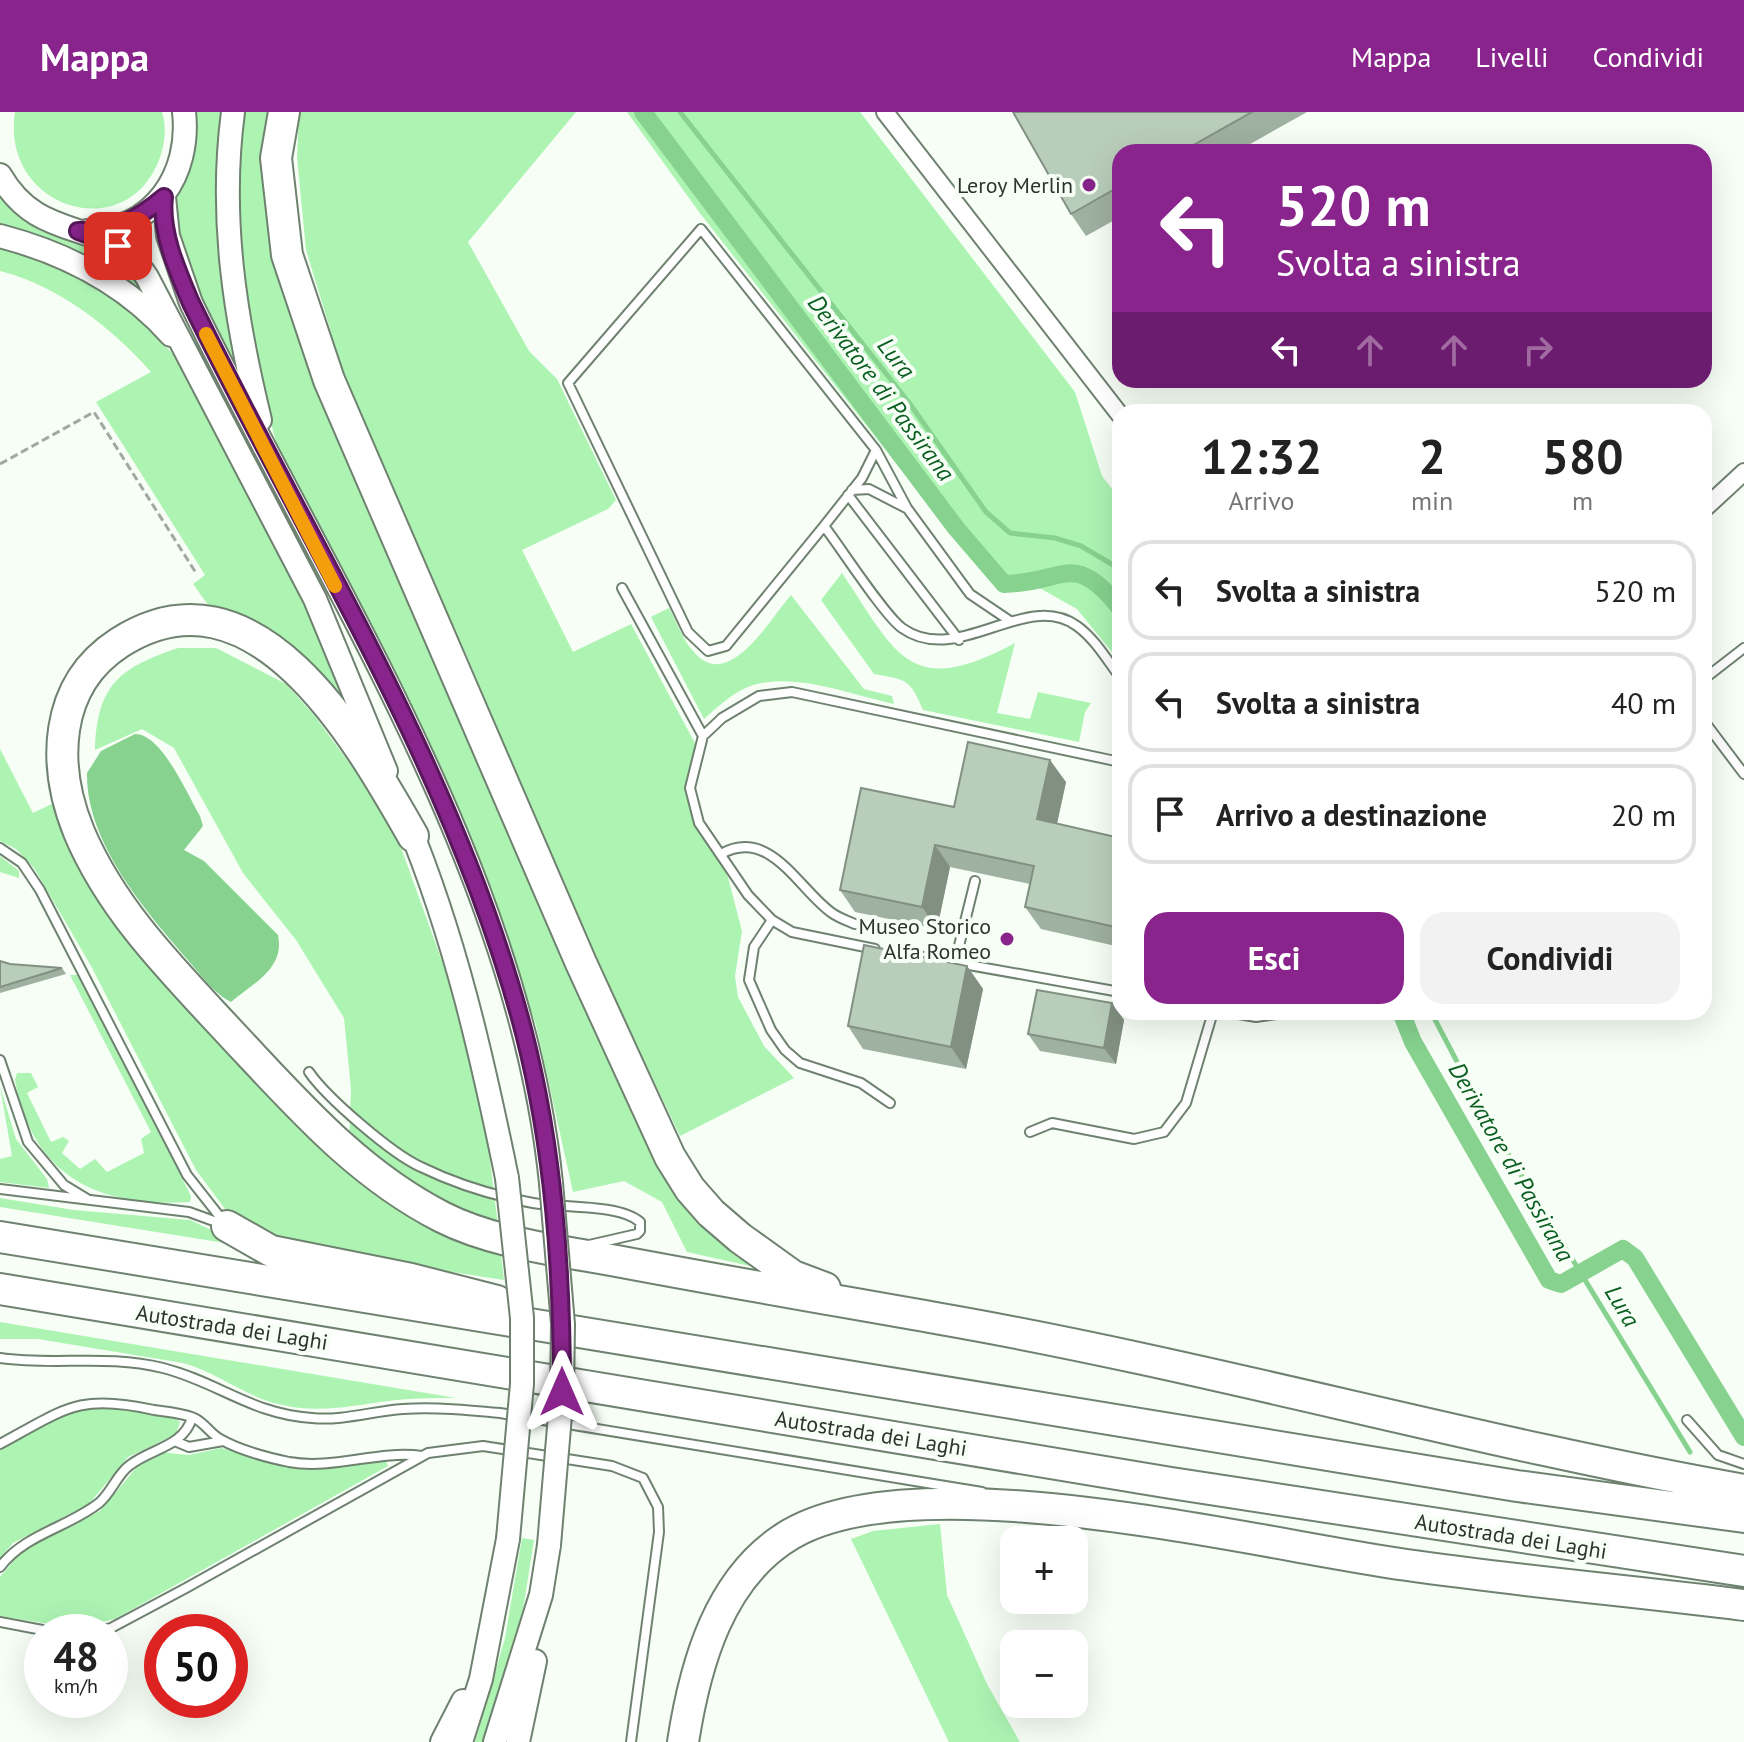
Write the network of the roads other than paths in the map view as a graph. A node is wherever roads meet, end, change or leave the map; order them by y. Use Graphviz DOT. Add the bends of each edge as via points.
graph roads {
  1 [pos="184,112"];
  2 [pos="233,112"];
  3 [pos="284,112"];
  4 [pos="885,112"];
  5 [pos="3,186"];
  6 [pos="164,197"];
  7 [pos="78,231"];
  8 [pos="0,236"];
  9 [pos="190,357"];
  10 [pos="1112,405"];
  11 [pos="876,450"];
  12 [pos="273,464"];
  13 [pos="1744,472"];
  14 [pos="850,493"];
  15 [pos="1712,502"];
  16 [pos="907,508"];
  17 [pos="824,526"];
  18 [pos="622,588"];
  19 [pos="1010,621"];
  20 [pos="959,640"];
  21 [pos="1744,648"];
  22 [pos="1112,667"];
  23 [pos="1712,673"];
  24 [pos="1712,732"];
  25 [pos="703,736"];
  26 [pos="1112,760"];
  27 [pos="1744,774"];
  28 [pos="413,836"];
  29 [pos="0,848"];
  30 [pos="721,854"];
  31 [pos="975,881"];
  32 [pos="772,920"];
  33 [pos="855,924"];
  34 [pos="955,962"];
  35 [pos="1112,991"];
  36 [pos="1211,1020"];
  37 [pos="0,1060"];
  38 [pos="309,1072"];
  39 [pos="890,1103"];
  40 [pos="1030,1132"];
  41 [pos="0,1189"];
  42 [pos="91,1202"];
  43 [pos="227,1226"];
  44 [pos="0,1237"];
  45 [pos="565,1250"];
  46 [pos="0,1289"];
  47 [pos="943,1319"];
  48 [pos="613,1337"];
  49 [pos="0,1359"];
  50 [pos="192,1418"];
  51 [pos="1687,1420"];
  52 [pos="223,1440"];
  53 [pos="177,1442"];
  54 [pos="0,1444"];
  55 [pos="423,1456"];
  56 [pos="1744,1464"];
  57 [pos="1744,1490"];
  58 [pos="1111,1516"];
  59 [pos="1744,1517"];
  60 [pos="0,1567"];
  61 [pos="1744,1571"];
  62 [pos="500,1590"];
  63 [pos="541,1595"];
  64 [pos="1744,1605"];
  65 [pos="128,1619"];
  66 [pos="0,1622"];
  67 [pos="24,1627"];
  68 [pos="442,1742"];
  69 [pos="461,1742"];
  70 [pos="495,1742"];
  71 [pos="518,1742"];
  72 [pos="631,1742"];
  73 [pos="683,1742"];
  1 -- 6 [label="main road" via="184,158"];
  2 -- 12 [label="main road" via="228,257 249,378"];
  3 -- 47 [label="highway" via="276,158 287,255 329,380 670,1157 711,1213 793,1276"];
  4 -- 10 [label="street"];
  5 -- 7 [label="main road" via="32,214"];
  6 -- 7 [label="main road" via="122,226"];
  6 -- 12 [label="main road" via="162,211 180,276"];
  7 -- 9 [label="main road" via="129,252"];
  8 -- 9 [label="main road" via="58,254 93,272 159,322"];
  9 -- 28 [label="main road" via="315,599"];
  11 -- 14 [label="lane"];
  11 -- 16 [label="lane"];
  11 -- 17 [label="lane" via="701,229 568,383 688,632 708,651 726,646"];
  12 -- 63 [label="main road, bridge" via="398,709 489,923 533,1073 551,1183 563,1324 562,1392"];
  13 -- 15 [label="street"];
  14 -- 16 [label="lane" via="869,489"];
  14 -- 17 [label="lane"];
  14 -- 20 [label="lane"];
  16 -- 19 [label="lane" via="970,594"];
  17 -- 20 [label="lane" via="900,627 926,640"];
  18 -- 25 [label="lane"];
  19 -- 20 [label="lane"];
  19 -- 22 [label="lane" via="1052,618 1074,624"];
  21 -- 23 [label="lane"];
  24 -- 27 [label="lane"];
  25 -- 26 [label="lane" via="759,696 792,692"];
  25 -- 30 [label="lane" via="690,788 699,823"];
  28 -- 45 [label="highway" via="367,755 320,694 286,660 230,630 177,623 140,632 96,662 81,680 64,718 60,747 68,802 92,862 134,927 300,1107 360,1165 446,1219"];
  28 -- 62 [label="main road, bridge" via="455,952 507,1178 520,1289 522,1384"];
  29 -- 43 [label="lane" via="22,863 40,890 187,1175"];
  30 -- 32 [label="lane"];
  30 -- 33 [label="lane" via="748,848 776,857 832,913"];
  31 -- 34 [label="lane"];
  32 -- 34 [label="lane" via="792,932"];
  32 -- 39 [label="lane" via="754,947 749,980 771,1030 800,1063 861,1083"];
  34 -- 35 [label="lane"];
  36 -- 40 [label="lane" via="1186,1103 1164,1132 1134,1139 1052,1123"];
  37 -- 42 [label="lane" via="28,1142 64,1185"];
  38 -- 45 [label="lane" via="340,1107 418,1166 485,1192 574,1209 623,1212 640,1222 637,1234"];
  41 -- 42 [label="lane"];
  42 -- 43 [label="lane" via="189,1212"];
  43 -- 48 [label="highway" via="271,1251 411,1279"];
  44 -- 48 [label="highway"];
  45 -- 47 [label="highway"];
  46 -- 61 [label="highway, Autostrada dei Laghi" via="1171,1483"];
  47 -- 57 [label="highway"];
  48 -- 59 [label="highway" via="1485,1481"];
  49 -- 58 [label="lane" via="88,1358 144,1364 186,1375 252,1406 300,1417 427,1408 500,1413"];
  50 -- 52 [label="lane"];
  50 -- 53 [label="lane"];
  50 -- 54 [label="lane" via="121,1402 88,1401"];
  51 -- 56 [label="lane" via="1718,1455"];
  52 -- 53 [label="lane" via="189,1447"];
  52 -- 55 [label="lane" via="252,1454 321,1466 367,1456"];
  53 -- 60 [label="lane" via="126,1468 97,1505 28,1542"];
  55 -- 65 [label="lane"];
  55 -- 72 [label="lane" via="483,1446 612,1466 643,1478 658,1507 659,1532"];
  58 -- 64 [label="highway" via="1407,1565"];
  58 -- 73 [label="highway" via="1005,1506 903,1507 830,1518 792,1533 760,1556 712,1627"];
  62 -- 68 [label="main road" via="463,1701"];
  62 -- 69 [label="main road"];
  63 -- 70 [label="main road"];
  63 -- 71 [label="main road" via="537,1648"];
  66 -- 67 [label="lane"];
}
